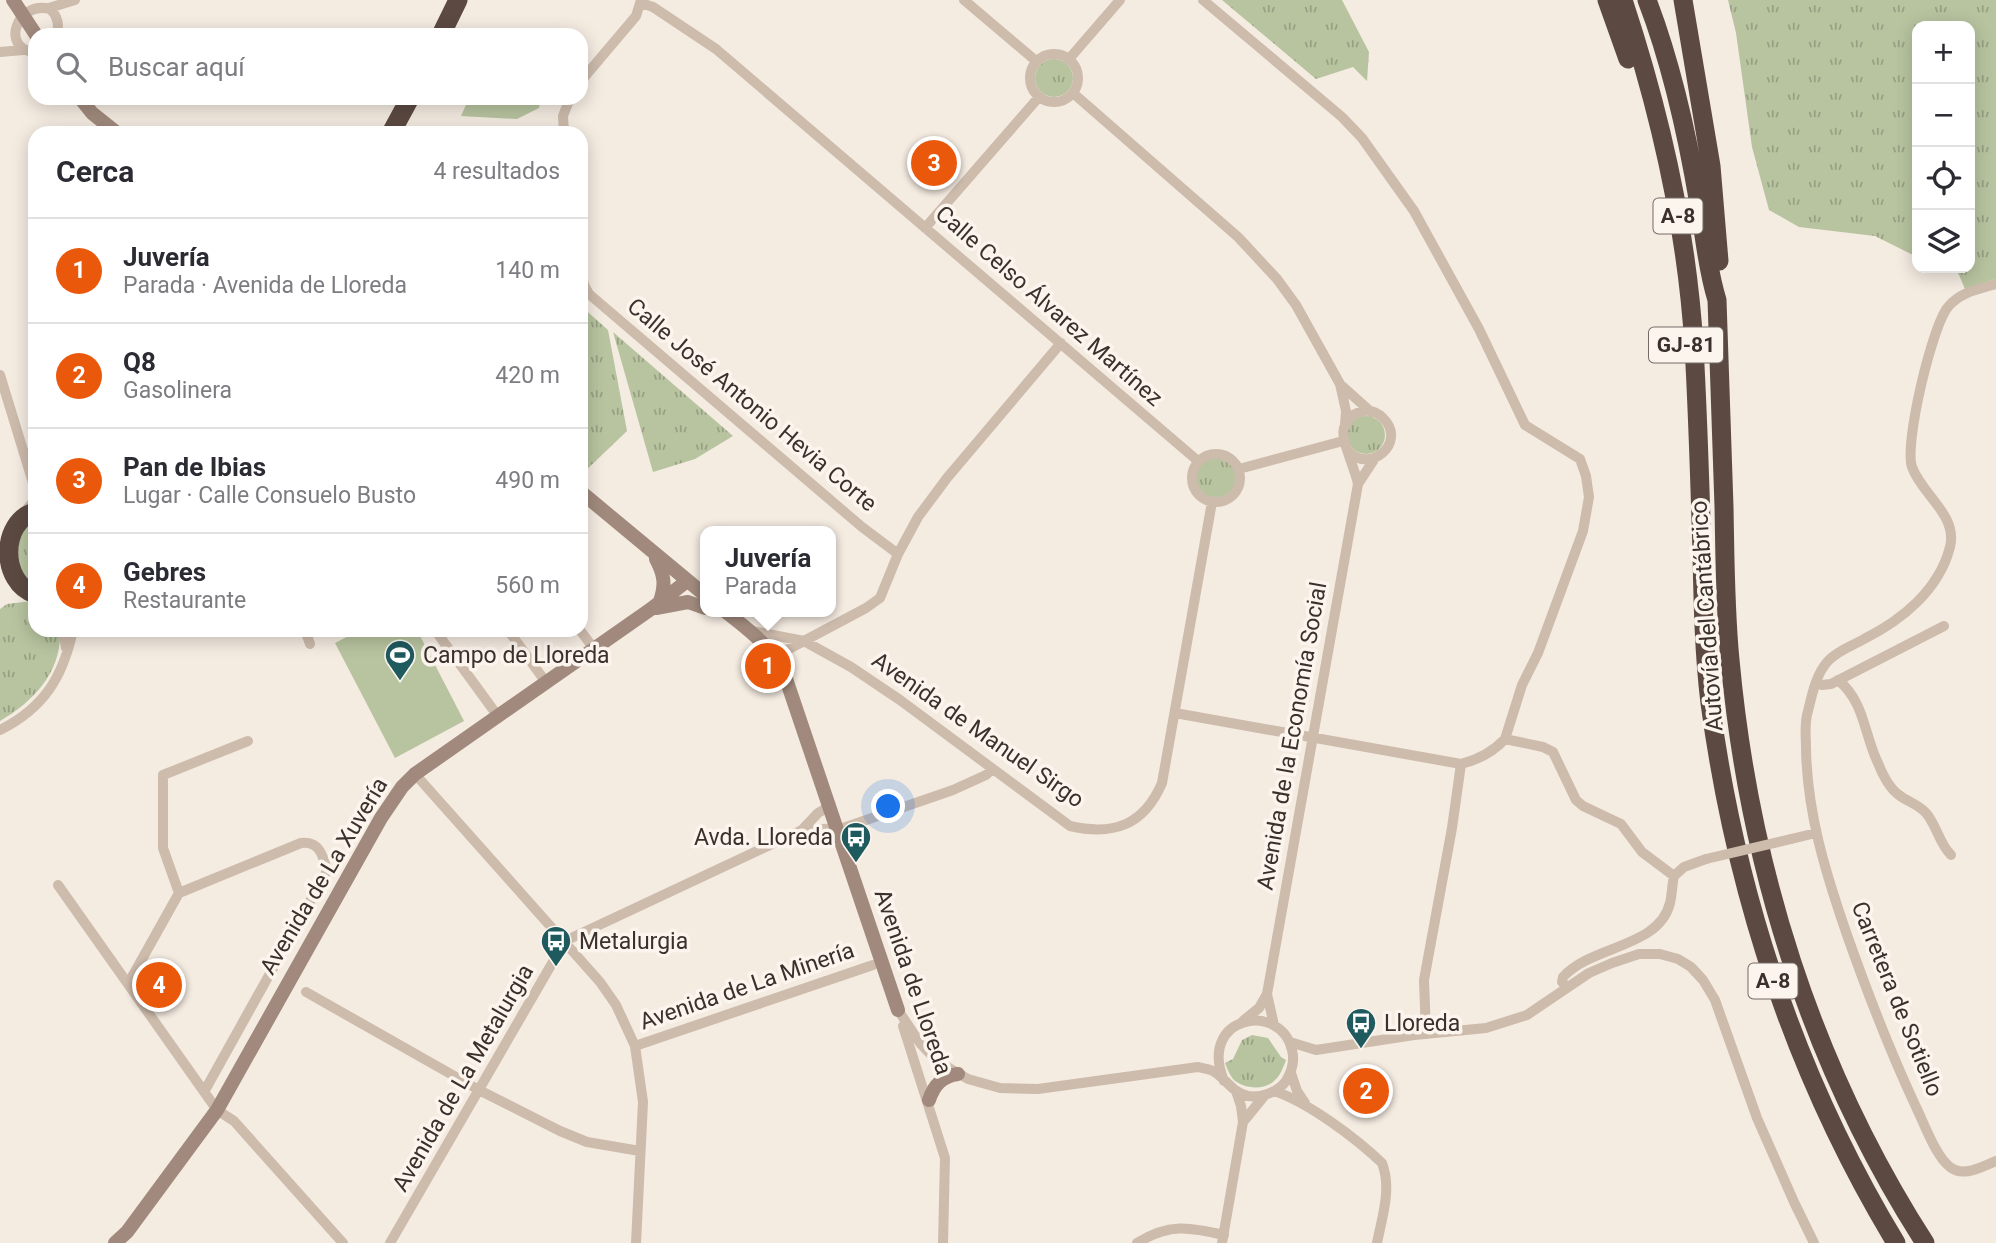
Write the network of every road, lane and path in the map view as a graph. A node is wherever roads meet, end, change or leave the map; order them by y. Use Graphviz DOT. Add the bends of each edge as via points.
graph roads {
  1 [pos="458,0"];
  2 [pos="964,0"];
  3 [pos="1120,0"];
  4 [pos="1203,0"];
  5 [pos="1607,0"];
  6 [pos="1623,0"];
  7 [pos="1647,0"];
  8 [pos="1683,0"];
  9 [pos="74,1"];
  10 [pos="641,1"];
  11 [pos="16,4"];
  12 [pos="49,8"];
  13 [pos="58,23"];
  14 [pos="31,28"];
  15 [pos="58,28"];
  16 [pos="444,28"];
  17 [pos="9,30"];
  18 [pos="0,51"];
  19 [pos="28,51"];
  20 [pos="28,51"];
  21 [pos="1069,59"];
  22 [pos="1037,61"];
  23 [pos="588,73"];
  24 [pos="1073,93"];
  25 [pos="1039,97"];
  26 [pos="86,105"];
  27 [pos="406,105"];
  28 [pos="567,105"];
  29 [pos="108,126"];
  30 [pos="395,126"];
  31 [pos="564,126"];
  32 [pos="925,228"];
  33 [pos="1996,284"];
  34 [pos="588,293"];
  35 [pos="1717,300"];
  36 [pos="1062,343"];
  37 [pos="0,375"];
  38 [pos="1340,384"];
  39 [pos="1371,412"];
  40 [pos="1345,425"];
  41 [pos="1345,446"];
  42 [pos="28,458"];
  43 [pos="1375,458"];
  44 [pos="1198,461"];
  45 [pos="1239,469"];
  46 [pos="1358,484"];
  47 [pos="588,498"];
  48 [pos="1212,502"];
  49 [pos="27,515"];
  50 [pos="652,552"];
  51 [pos="898,554"];
  52 [pos="1,561"];
  53 [pos="687,581"];
  54 [pos="27,591"];
  55 [pos="700,591"];
  56 [pos="0,596"];
  57 [pos="656,605"];
  58 [pos="700,607"];
  59 [pos="718,617"];
  60 [pos="733,617"];
  61 [pos="1944,626"];
  62 [pos="748,628"];
  63 [pos="64,637"];
  64 [pos="71,637"];
  65 [pos="307,637"];
  66 [pos="440,637"];
  67 [pos="513,637"];
  68 [pos="585,637"];
  69 [pos="804,640"];
  70 [pos="310,645"];
  71 [pos="594,649"];
  72 [pos="66,655"];
  73 [pos="782,667"];
  74 [pos="1838,680"];
  75 [pos="545,681"];
  76 [pos="1816,683"];
  77 [pos="1710,699"];
  78 [pos="1175,713"];
  79 [pos="497,715"];
  80 [pos="0,730"];
  81 [pos="1313,736"];
  82 [pos="1505,740"];
  83 [pos="248,741"];
  84 [pos="1461,764"];
  85 [pos="991,770"];
  86 [pos="415,774"];
  87 [pos="830,806"];
  88 [pos="837,829"];
  89 [pos="802,830"];
  90 [pos="1816,833"];
  91 [pos="1951,855"];
  92 [pos="1674,876"];
  93 [pos="58,884"];
  94 [pos="179,893"];
  95 [pos="565,941"];
  96 [pos="873,965"];
  97 [pos="128,984"];
  98 [pos="1567,987"];
  99 [pos="306,992"];
  100 [pos="1267,994"];
  101 [pos="898,1010"];
  102 [pos="1238,1024"];
  103 [pos="1274,1025"];
  104 [pos="1426,1034"];
  105 [pos="1290,1042"];
  106 [pos="1220,1044"];
  107 [pos="635,1046"];
  108 [pos="1316,1050"];
  109 [pos="1198,1067"];
  110 [pos="1292,1068"];
  111 [pos="958,1074"];
  112 [pos="1224,1081"];
  113 [pos="479,1090"];
  114 [pos="1236,1091"];
  115 [pos="204,1092"];
  116 [pos="1270,1093"];
  117 [pos="929,1100"];
  118 [pos="1307,1105"];
  119 [pos="217,1110"];
  120 [pos="1243,1122"];
  121 [pos="640,1151"];
  122 [pos="1996,1161"];
  123 [pos="1223,1239"];
  124 [pos="116,1243"];
  125 [pos="343,1243"];
  126 [pos="390,1243"];
  127 [pos="636,1243"];
  128 [pos="943,1243"];
  129 [pos="1137,1243"];
  130 [pos="1377,1243"];
  131 [pos="1814,1243"];
  132 [pos="1896,1243"];
  133 [pos="1925,1243"];
  1 -- 16 [label="highway"];
  2 -- 22 [label="street"];
  3 -- 21 [label="street"];
  4 -- 82 [label="street" via="1362,138 1415,211 1525,425 1580,459 1589,497 1583,531"];
  5 -- 77 [label="highway, GJ-81" via="1654,152 1675,255 1688,378 1699,659"];
  6 -- 77 [label="highway, Autovía del Cantábrico / A-8" via="1655,106 1688,275"];
  7 -- 35 [label="highway, Autovía del Cantábrico / A-8" via="1681,115"];
  8 -- 35 [label="highway, GJ-81" via="1711,166 1720,272"];
  9 -- 12 [label="street"];
  9 -- 13 [label="street"];
  10 -- 23 [label="street" via="636,16"];
  10 -- 32 [label="street, Calle Celso Álvarez Martínez" via="716,49"];
  11 -- 12 [label="street"];
  11 -- 14 [label="street"];
  11 -- 17 [label="street"];
  12 -- 13 [label="street"];
  13 -- 15 [label="street"];
  17 -- 18 [label="street"];
  17 -- 19 [label="street" via="16,45"];
  18 -- 20 [label="street"];
  21 -- 22 [label="street" via="1049,54"];
  21 -- 24 [label="street" via="1078,79"];
  22 -- 25 [label="street" via="1030,76"];
  24 -- 25 [label="street" via="1060,102"];
  24 -- 38 [label="street" via="1258,257 1296,305"];
  25 -- 32 [label="street"];
  26 -- 29 [label="street"];
  27 -- 30 [label="highway"];
  28 -- 31 [label="street"];
  32 -- 36 [label="street, Calle Celso Álvarez Martínez"];
  33 -- 76 [label="street" via="1962,295 1942,316 1931,344 1910,446 1912,467 1948,522 1951,537 1945,561 1917,603 1838,653"];
  34 -- 51 [label="street, Calle José Antonio Hevia Corte"];
  35 -- 133 [label="highway, Autovía del Cantábrico / A-8" via="1729,658 1753,822 1774,910 1814,1027 1871,1152"];
  36 -- 44 [label="street, Calle Celso Álvarez Martínez"];
  36 -- 51 [label="street" via="947,478"];
  37 -- 42 [label="street"];
  38 -- 39 [label="street"];
  38 -- 40 [label="street"];
  39 -- 40 [label="street" via="1356,414"];
  39 -- 43 [label="street" via="1386,421 1391,436 1385,452"];
  40 -- 41 [label="street"];
  41 -- 43 [label="street" via="1356,458"];
  41 -- 45 [label="street"];
  41 -- 46 [label="street, Avenida de la Economía Social"];
  43 -- 46 [label="street, Avenida de la Economía Social"];
  44 -- 45 [label="street" via="1221,453"];
  44 -- 48 [label="street" via="1192,482 1199,495"];
  45 -- 48 [label="street" via="1237,490 1226,500"];
  46 -- 81 [label="street, Avenida de la Economía Social"];
  47 -- 50 [label="street"];
  48 -- 78 [label="street, Avenida de Manuel Sirgo"];
  49 -- 52 [label="highway" via="8,529"];
  50 -- 53 [label="street"];
  50 -- 57 [label="street" via="664,574 664,591"];
  51 -- 69 [label="street" via="880,598"];
  52 -- 54 [label="highway" via="9,579"];
  53 -- 55 [label="street"];
  53 -- 57 [label="street, Avenida de La Xuvería"];
  54 -- 56 [label="highway"];
  57 -- 58 [label="street, Avenida de La Xuvería"];
  57 -- 71 [label="street, Avenida de La Xuvería"];
  59 -- 62 [label="street"];
  60 -- 62 [label="street, Avenida de Manuel Sirgo"];
  61 -- 74 [label="street"];
  62 -- 69 [label="street, Avenida de Manuel Sirgo"];
  62 -- 73 [label="street, Avenida de Lloreda"];
  63 -- 72 [label="street"];
  64 -- 72 [label="street"];
  65 -- 70 [label="street"];
  66 -- 79 [label="street"];
  67 -- 75 [label="street"];
  68 -- 71 [label="street"];
  69 -- 73 [label="street" via="787,650"];
  69 -- 85 [label="street, Avenida de Manuel Sirgo" via="900,700"];
  71 -- 75 [label="street, Avenida de La Xuvería"];
  72 -- 80 [label="street" via="44,698"];
  73 -- 87 [label="street, Avenida de Lloreda"];
  74 -- 76 [label="street"];
  74 -- 91 [label="street" via="1863,715 1888,783 1924,810"];
  75 -- 79 [label="street, Avenida de La Xuvería"];
  76 -- 90 [label="street" via="1806,721 1806,769"];
  77 -- 132 [label="highway, Autovía del Cantábrico / A-8" via="1733,831 1772,976 1826,1112"];
  78 -- 81 [label="street"];
  78 -- 85 [label="street, Avenida de Manuel Sirgo" via="1157,795 1142,814 1121,827 1097,831 1070,827"];
  79 -- 86 [label="street, Avenida de La Xuvería"];
  81 -- 84 [label="street"];
  81 -- 100 [label="street, Avenida de la Economía Social"];
  82 -- 84 [label="street"];
  82 -- 92 [label="street" via="1553,752 1576,800 1621,824 1642,852"];
  83 -- 94 [label="street" via="163,775 163,848"];
  84 -- 104 [label="street" via="1424,980"];
  85 -- 88 [label="street" via="953,790"];
  86 -- 95 [label="street"];
  86 -- 119 [label="street, Avenida de La Xuvería" via="388,805"];
  87 -- 88 [label="street, Avenida de Lloreda"];
  87 -- 89 [label="street"];
  88 -- 89 [label="street"];
  88 -- 101 [label="street, Avenida de Lloreda"];
  89 -- 95 [label="street"];
  90 -- 92 [label="street, bridge" via="1706,859"];
  90 -- 122 [label="street, Carretera de Sotiello" via="1872,1006 1937,1149 1957,1171"];
  92 -- 98 [label="street" via="1670,904 1653,930 1584,960 1563,977"];
  93 -- 97 [label="street"];
  94 -- 97 [label="street"];
  94 -- 115 [label="street" via="301,843 317,846 327,872"];
  95 -- 107 [label="street" via="616,1005"];
  95 -- 113 [label="street, Avenida de La Metalurgia"];
  96 -- 107 [label="street, Avenida de La Minería"];
  97 -- 115 [label="street"];
  98 -- 104 [label="street" via="1527,1015 1502,1025"];
  98 -- 131 [label="street" via="1639,954 1660,954 1691,967 1715,1000 1757,1118"];
  99 -- 113 [label="street"];
  100 -- 102 [label="street" via="1259,1008"];
  100 -- 103 [label="street, Avenida de la Economía Social"];
  101 -- 111 [label="street" via="928,1052"];
  101 -- 117 [label="street, Avenida de Lloreda"];
  102 -- 103 [label="street" via="1252,1020"];
  102 -- 106 [label="street"];
  103 -- 105 [label="street"];
  104 -- 108 [label="street"];
  105 -- 108 [label="street"];
  105 -- 110 [label="street"];
  106 -- 109 [label="street"];
  106 -- 112 [label="street" via="1218,1064"];
  107 -- 121 [label="street" via="643,1102"];
  108 -- 110 [label="street"];
  109 -- 111 [label="street" via="1016,1090"];
  109 -- 112 [label="street"];
  110 -- 116 [label="street" via="1283,1084"];
  110 -- 118 [label="street" via="1297,1091"];
  111 -- 117 [label="street" via="937,1083"];
  112 -- 114 [label="street"];
  113 -- 121 [label="street" via="587,1142"];
  113 -- 126 [label="street, Avenida de La Metalurgia"];
  114 -- 116 [label="street" via="1247,1096"];
  114 -- 120 [label="street"];
  115 -- 119 [label="street"];
  116 -- 118 [label="street"];
  116 -- 120 [label="street"];
  117 -- 128 [label="street, Avenida de Lloreda" via="945,1158"];
  118 -- 130 [label="street" via="1382,1163 1388,1187"];
  119 -- 124 [label="street, Avenida de La Xuvería"];
  119 -- 125 [label="street" via="234,1121"];
  120 -- 123 [label="street"];
  121 -- 127 [label="street"];
  123 -- 129 [label="street" via="1191,1227 1162,1230"];
}
